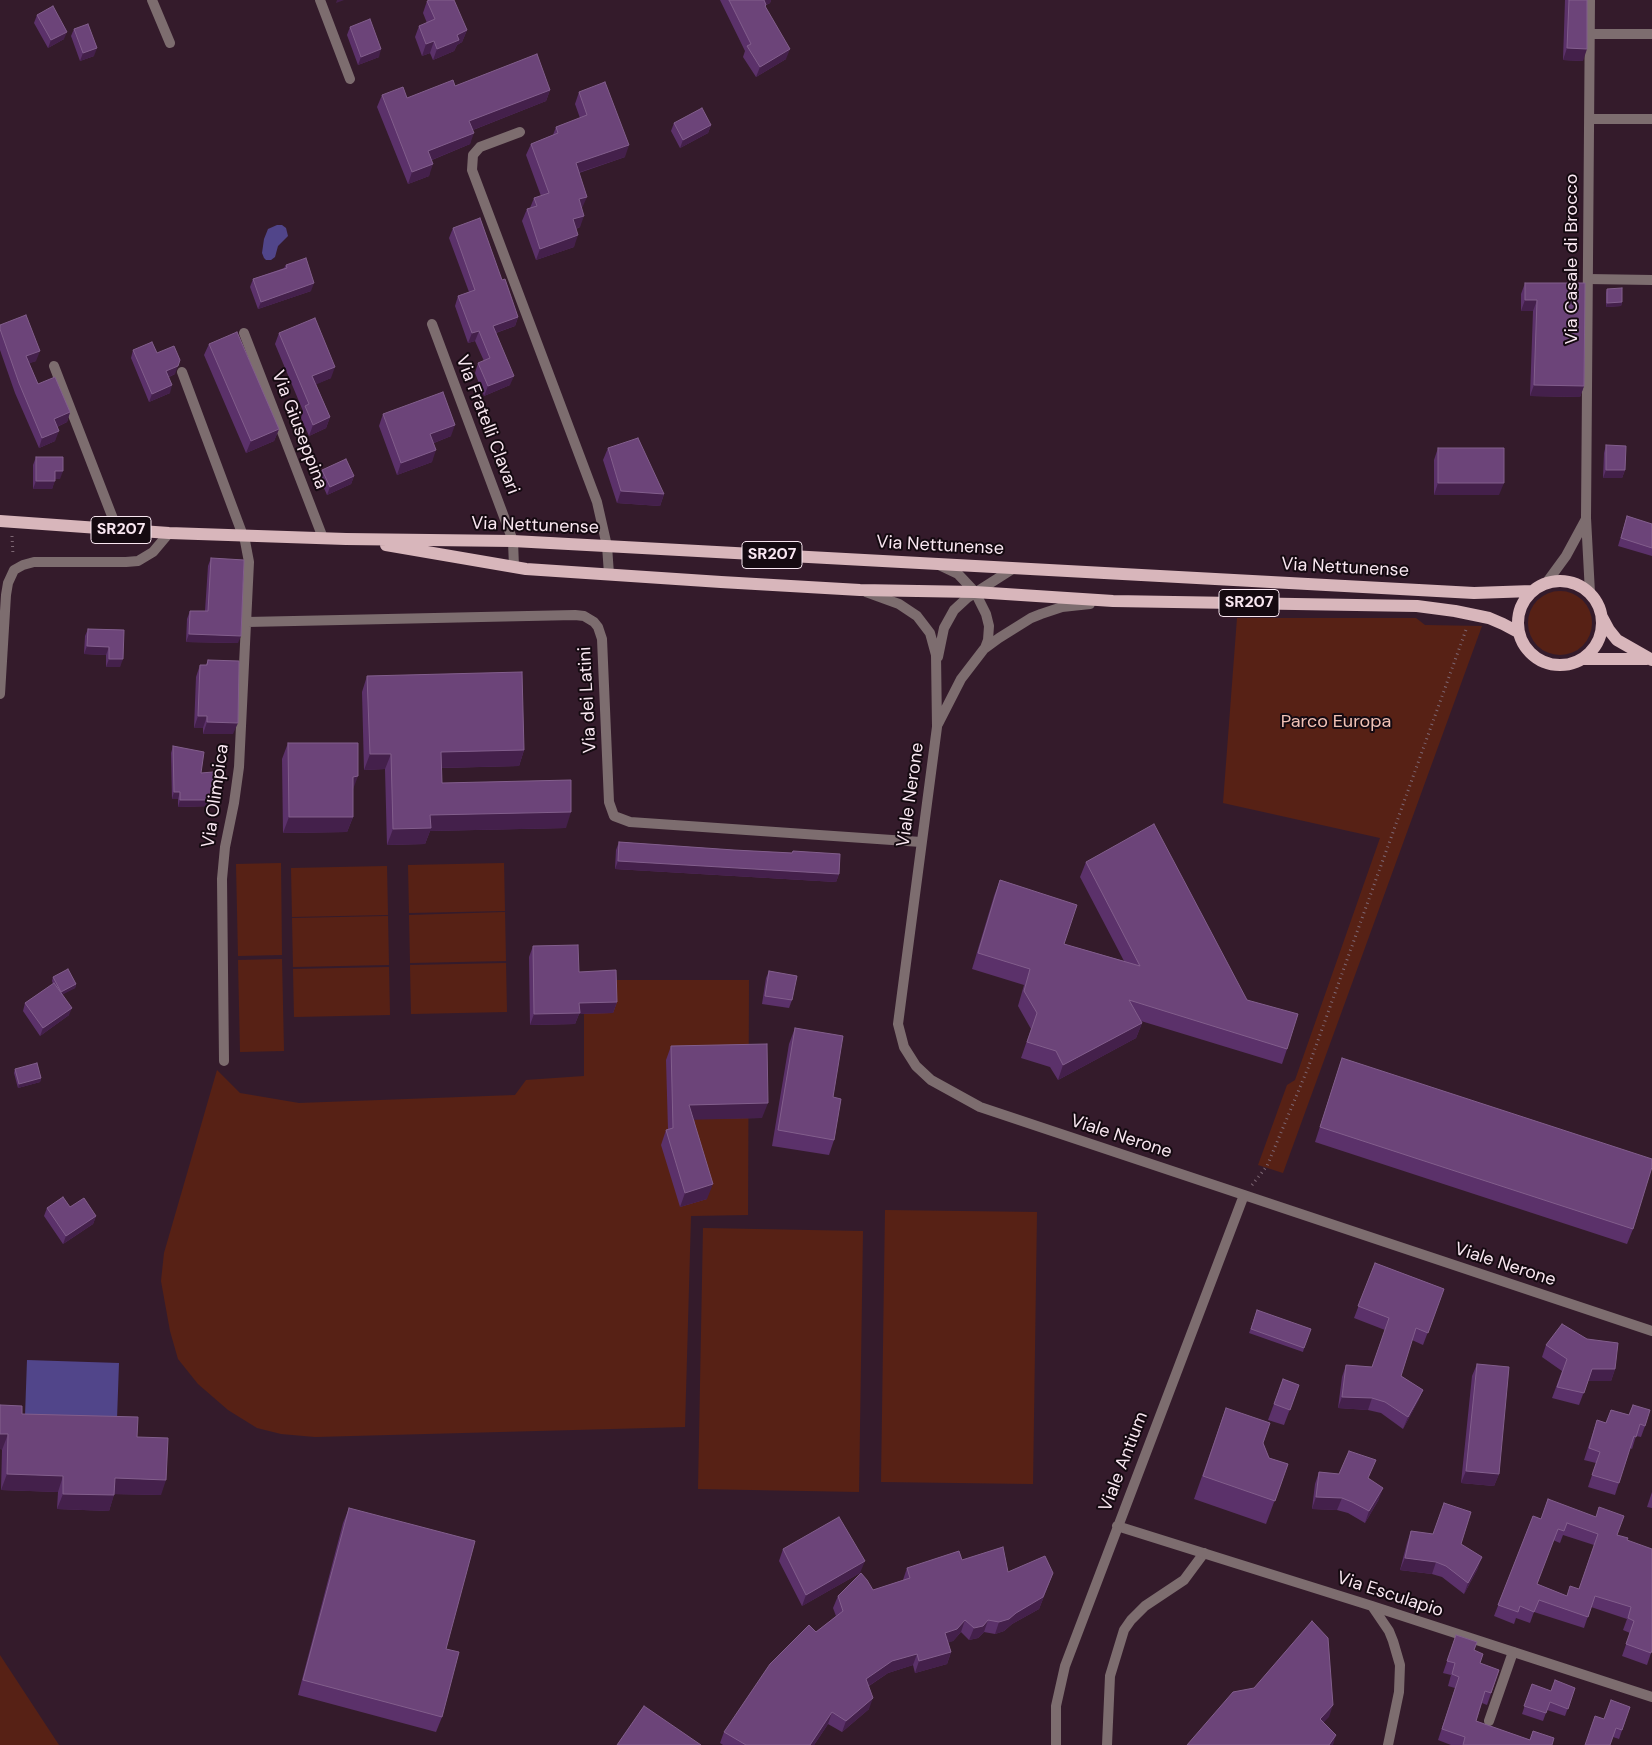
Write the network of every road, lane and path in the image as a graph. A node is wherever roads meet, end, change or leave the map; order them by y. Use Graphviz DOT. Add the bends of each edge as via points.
graph roads {
  1 [pos="152,0"];
  2 [pos="320,0"];
  3 [pos="1590,0"];
  4 [pos="1590,34"];
  5 [pos="1652,34"];
  6 [pos="170,44"];
  7 [pos="350,79"];
  8 [pos="1590,119"];
  9 [pos="1652,119"];
  10 [pos="520,132"];
  11 [pos="1588,280"];
  12 [pos="1652,280"];
  13 [pos="432,324"];
  14 [pos="244,333"];
  15 [pos="54,366"];
  16 [pos="182,372"];
  17 [pos="1586,518"];
  18 [pos="6,521"];
  19 [pos="117,529"];
  20 [pos="169,533"];
  21 [pos="242,536"];
  22 [pos="323,538"];
  23 [pos="346,539"];
  24 [pos="513,541"];
  25 [pos="607,546"];
  26 [pos="937,564"];
  27 [pos="514,567"];
  28 [pos="1014,568"];
  29 [pos="14,570"];
  30 [pos="609,574"];
  31 [pos="1547,582"];
  32 [pos="860,590"];
  33 [pos="1532,590"];
  34 [pos="975,592"];
  35 [pos="1590,593"];
  36 [pos="1113,601"];
  37 [pos="1471,614"];
  38 [pos="1602,616"];
  39 [pos="247,622"];
  40 [pos="1518,632"];
  41 [pos="984,649"];
  42 [pos="1582,659"];
  43 [pos="1651,659"];
  44 [pos="937,667"];
  45 [pos="0,694"];
  46 [pos="937,727"];
  47 [pos="922,842"];
  48 [pos="224,1061"];
  49 [pos="1244,1195"];
  50 [pos="1652,1331"];
  51 [pos="1117,1526"];
  52 [pos="1204,1553"];
  53 [pos="1372,1606"];
  54 [pos="1513,1652"];
  55 [pos="1652,1697"];
  56 [pos="1489,1721"];
  57 [pos="1056,1745"];
  58 [pos="1106,1745"];
  59 [pos="1388,1745"];
  1 -- 6 [label="street"];
  2 -- 7 [label="street"];
  3 -- 4 [label="street, Via Casale di Brocco"];
  4 -- 5 [label="street"];
  4 -- 8 [label="street, Via Casale di Brocco"];
  8 -- 9 [label="street"];
  8 -- 11 [label="street, Via Casale di Brocco"];
  10 -- 25 [label="street" via="476,151 472,170 597,502"];
  11 -- 12 [label="street"];
  11 -- 17 [label="street, Via Casale di Brocco"];
  13 -- 24 [label="street, Via Fratelli Clavari"];
  14 -- 22 [label="street, Via Giuseppina"];
  15 -- 19 [label="street"];
  16 -- 21 [label="street, Via Olimpica"];
  17 -- 31 [label="street, Via Casale di Brocco" via="1566,556"];
  17 -- 35 [label="street, Via Casale di Brocco"];
  18 -- 19 [label="main road, Via Nettunense / SR207"];
  18 -- 29 [label="path"];
  19 -- 20 [label="main road, Via Nettunense / SR207"];
  20 -- 21 [label="main road, Via Nettunense / SR207"];
  20 -- 29 [label="street" via="149,555 138,561 34,562"];
  21 -- 22 [label="main road, Via Nettunense / SR207"];
  21 -- 39 [label="street, Via Olimpica" via="249,562"];
  22 -- 23 [label="main road, Via Nettunense / SR207"];
  23 -- 24 [label="main road, Via Nettunense / SR207"];
  23 -- 27 [label="main road, Via Nettunense / SR207"];
  24 -- 25 [label="main road, Via Nettunense / SR207"];
  24 -- 27 [label="street, Via Fratelli Clavari"];
  25 -- 26 [label="main road, Via Nettunense / SR207"];
  25 -- 30 [label="street"];
  26 -- 28 [label="main road, Via Nettunense / SR207"];
  26 -- 34 [label="street, Viale Nerone" via="958,574"];
  27 -- 30 [label="main road, Via Nettunense / SR207"];
  28 -- 33 [label="main road, Via Nettunense / SR207" via="1474,593"];
  28 -- 34 [label="street, Viale Nerone"];
  29 -- 45 [label="street" via="6,595"];
  30 -- 32 [label="main road, Via Nettunense / SR207"];
  31 -- 33 [label="main road, Via Nettunense / SR207"];
  31 -- 35 [label="main road, Via Nettunense / SR207" via="1570,581"];
  32 -- 34 [label="main road, Via Nettunense / SR207"];
  32 -- 44 [label="street, Viale Nerone" via="899,604 917,616 930,633"];
  33 -- 40 [label="main road, Via Nettunense / SR207" via="1519,610"];
  34 -- 36 [label="main road, Via Nettunense / SR207"];
  34 -- 41 [label="street, Viale Nerone" via="989,626"];
  34 -- 44 [label="street, Viale Nerone" via="949,616"];
  35 -- 38 [label="main road"];
  36 -- 37 [label="main road, Via Nettunense / SR207" via="1399,605"];
  36 -- 41 [label="street, Viale Nerone" via="1074,605 1041,614"];
  37 -- 40 [label="main road, Via Nettunense / SR207"];
  37 -- 49 [label="path" via="1308,1068 1268,1166"];
  38 -- 42 [label="main road" via="1598,641"];
  38 -- 43 [label="main road" via="1617,640"];
  39 -- 47 [label="street, Via dei Latini" via="584,616 598,627 602,639 610,808 618,819"];
  39 -- 48 [label="street, Via Olimpica" via="239,767 222,879"];
  40 -- 42 [label="main road" via="1532,655 1543,662 1563,665"];
  41 -- 46 [label="street, Viale Nerone" via="962,679"];
  42 -- 43 [label="main road"];
  44 -- 46 [label="street, Viale Nerone"];
  46 -- 47 [label="street, Viale Nerone"];
  47 -- 49 [label="street, Viale Nerone" via="898,1024 904,1048 916,1066 931,1080 980,1107"];
  49 -- 50 [label="street, Viale Nerone"];
  49 -- 51 [label="street, Viale Antium"];
  51 -- 52 [label="street, Via Esculapio"];
  51 -- 57 [label="street, Viale Antium" via="1063,1672 1056,1706"];
  52 -- 53 [label="street, Via Esculapio"];
  52 -- 58 [label="street" via="1184,1580 1145,1606 1124,1630 1110,1676"];
  53 -- 54 [label="street, Via Esculapio"];
  53 -- 59 [label="street" via="1394,1641 1400,1665 1399,1692"];
  54 -- 55 [label="street, Via Esculapio"];
  54 -- 56 [label="street"];
}
